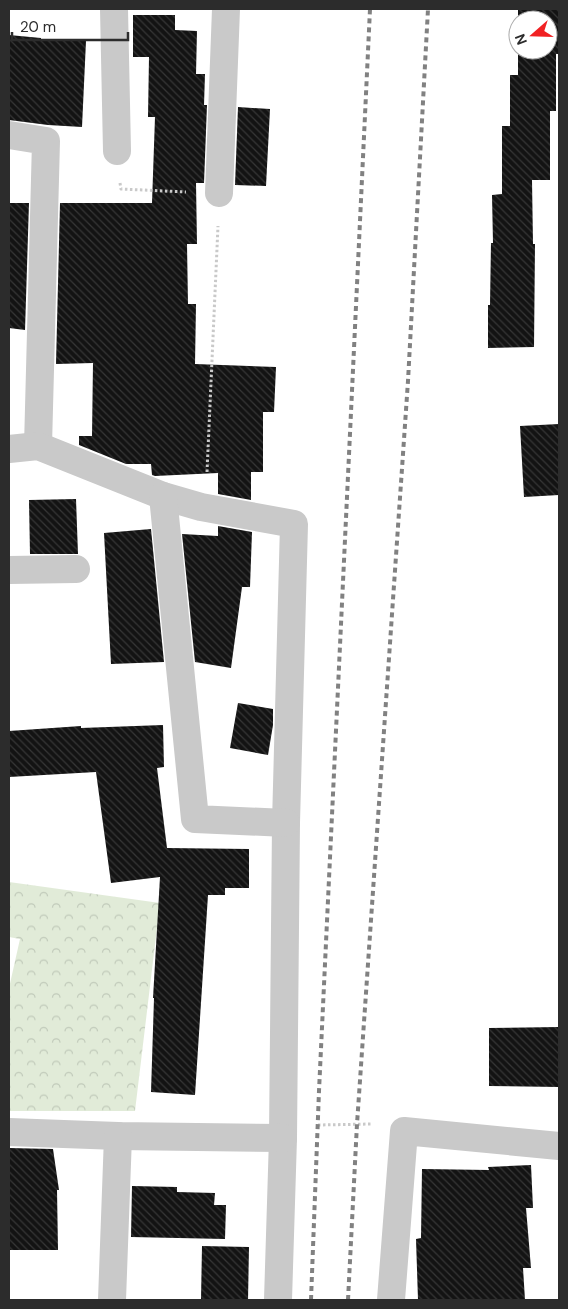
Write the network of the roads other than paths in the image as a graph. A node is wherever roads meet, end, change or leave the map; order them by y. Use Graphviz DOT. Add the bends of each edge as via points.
graph roads {
  1 [pos="114,9"];
  2 [pos="226,9"];
  3 [pos="9,135"];
  4 [pos="117,151"];
  5 [pos="219,193"];
  6 [pos="38,446"];
  7 [pos="9,449"];
  8 [pos="163,496"];
  9 [pos="76,569"];
  10 [pos="9,570"];
  11 [pos="286,823"];
  12 [pos="282,1131"];
  13 [pos="9,1132"];
  14 [pos="118,1136"];
  15 [pos="559,1146"];
  16 [pos="112,1300"];
  17 [pos="278,1300"];
  18 [pos="391,1300"];
  1 -- 4 [label="street"];
  2 -- 5 [label="street"];
  3 -- 6 [label="street" via="46,141"];
  6 -- 7 [label="street"];
  6 -- 8 [label="street"];
  8 -- 11 [label="street" via="195,819"];
  8 -- 11 [label="street" via="201,507 294,524"];
  9 -- 10 [label="street"];
  11 -- 12 [label="street"];
  12 -- 14 [label="street"];
  12 -- 17 [label="street"];
  13 -- 14 [label="street"];
  14 -- 16 [label="street"];
  15 -- 18 [label="street" via="404,1131"];
}
